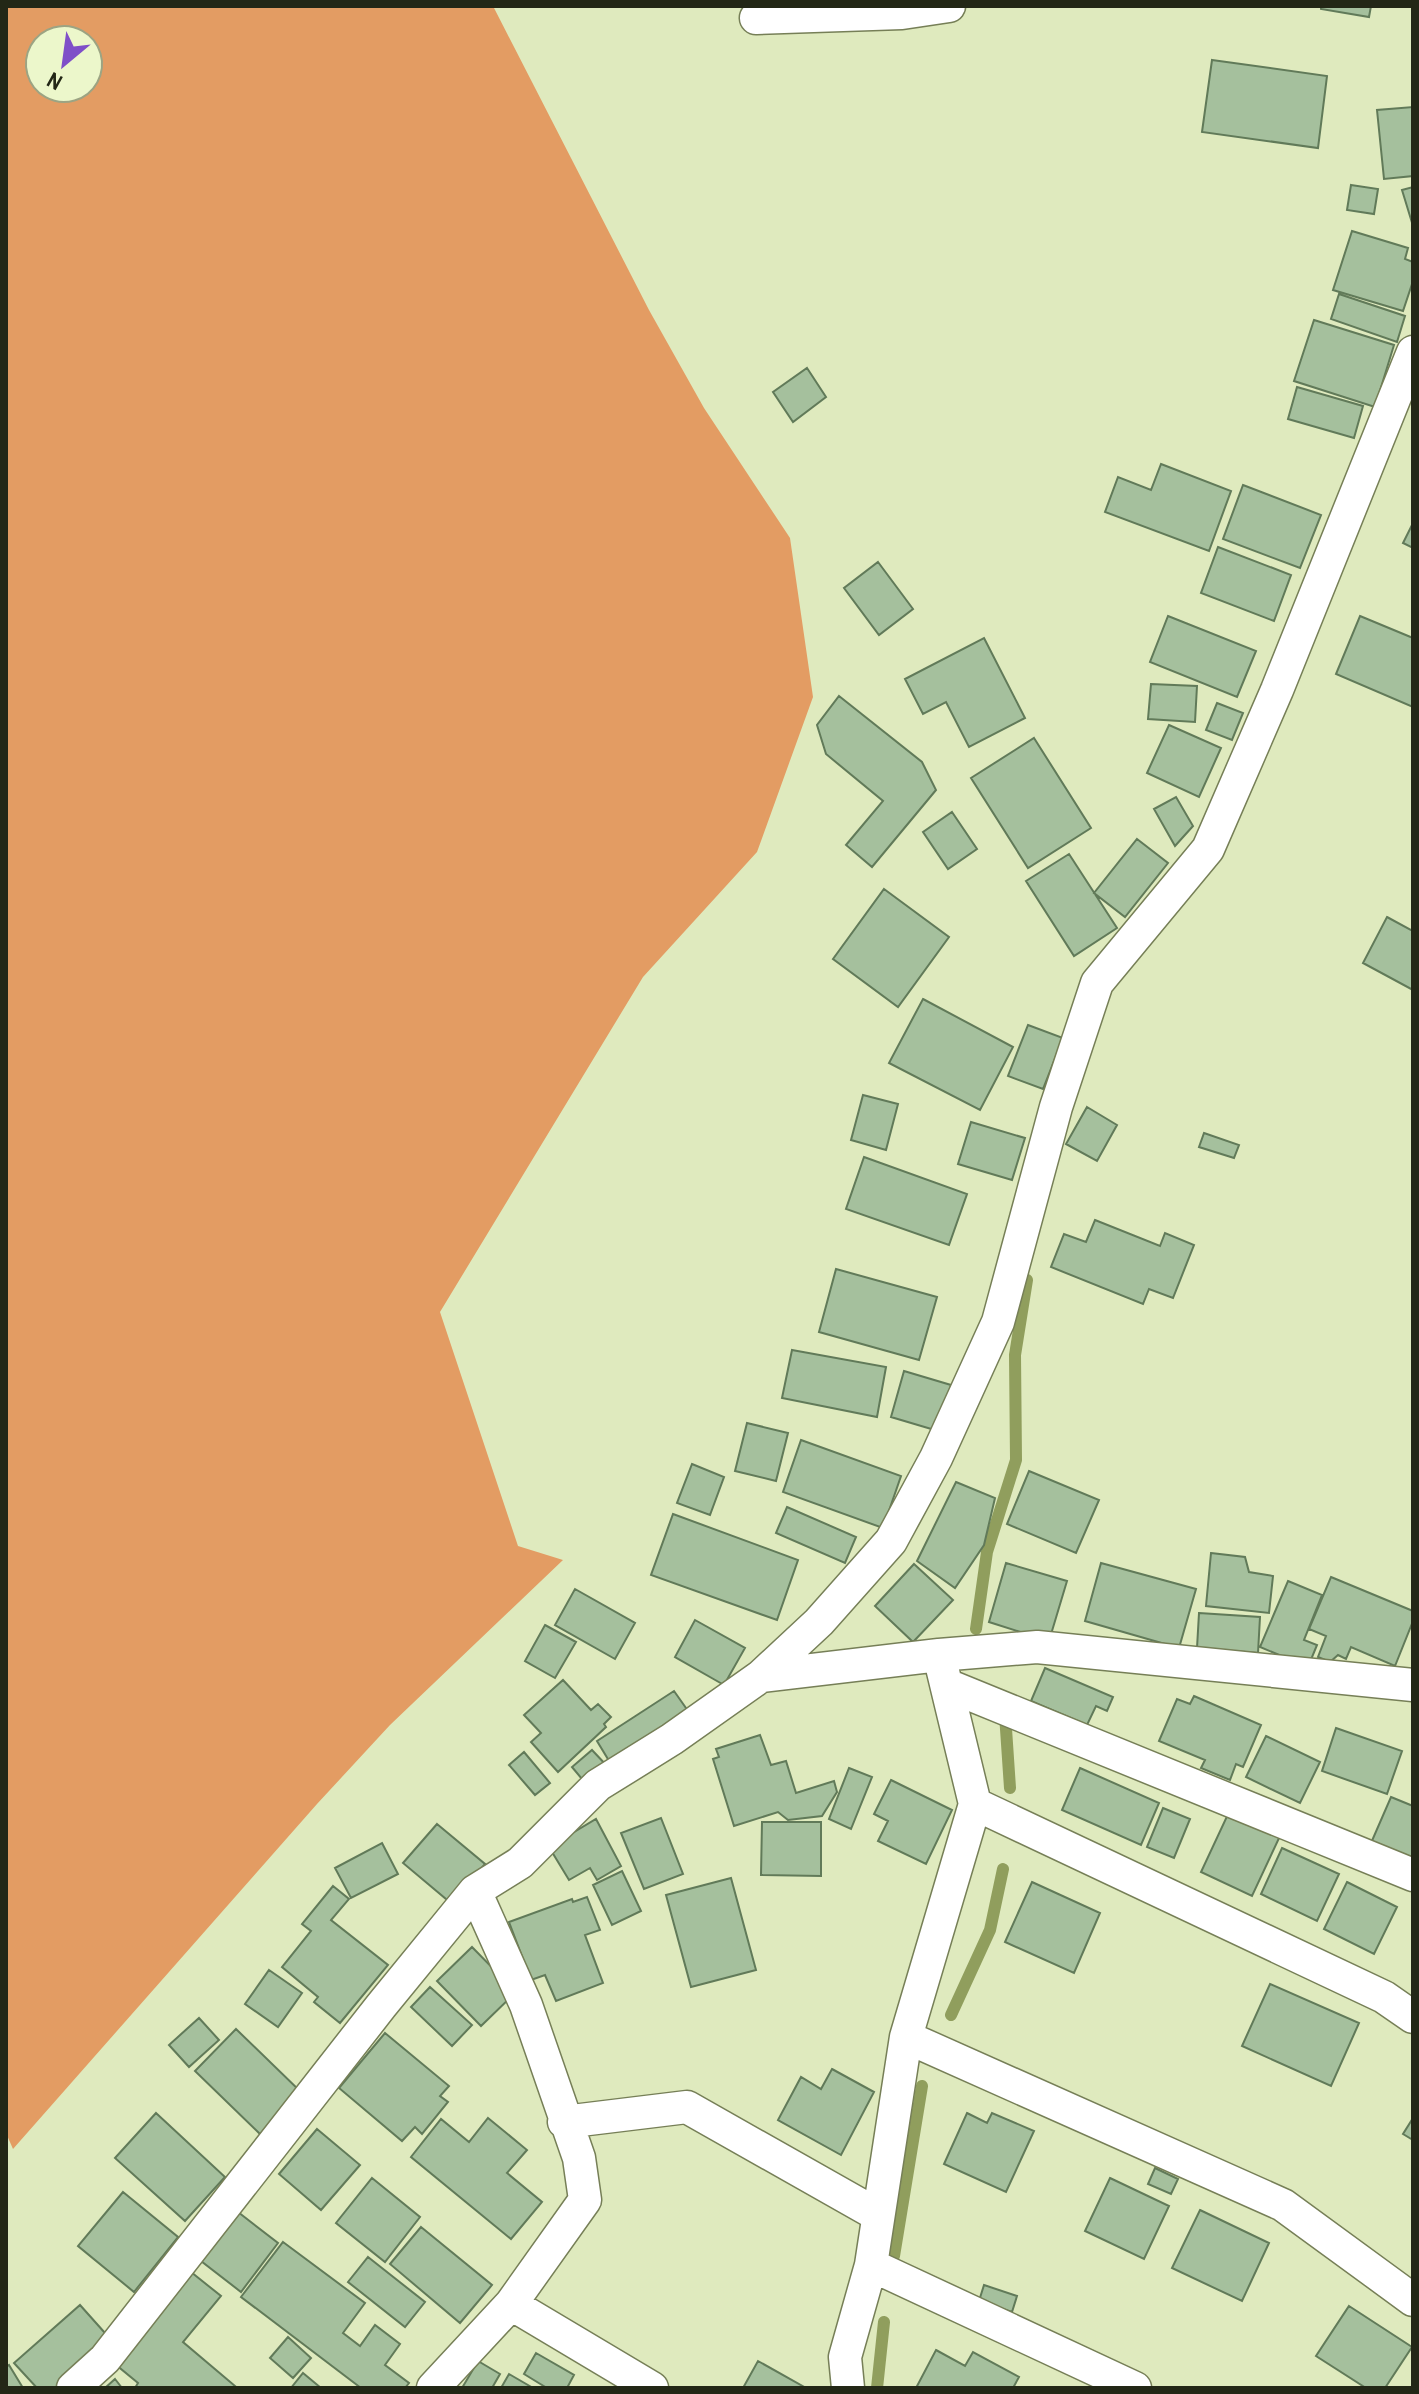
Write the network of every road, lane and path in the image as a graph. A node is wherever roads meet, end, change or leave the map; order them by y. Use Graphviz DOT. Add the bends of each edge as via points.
graph roads {
  1 [pos="949,6"];
  2 [pos="756,18"];
  3 [pos="1413,352"];
  4 [pos="943,1670"];
  5 [pos="761,1676"];
  6 [pos="1413,1685"];
  7 [pos="975,1804"];
  8 [pos="1413,1875"];
  9 [pos="475,1891"];
  10 [pos="1413,2017"];
  11 [pos="906,2037"];
  12 [pos="564,2122"];
  13 [pos="878,2215"];
  14 [pos="871,2265"];
  15 [pos="1413,2300"];
  16 [pos="511,2304"];
  17 [pos="73,2388"];
  18 [pos="433,2388"];
  19 [pos="652,2388"];
  20 [pos="848,2388"];
  21 [pos="1135,2388"];
  1 -- 2 [label="street" via="902,13"];
  3 -- 5 [label="street" via="1208,849 1097,983 1056,1107 998,1322 936,1458 891,1541 819,1622"];
  4 -- 5 [label="street"];
  4 -- 6 [label="street" via="1037,1647"];
  4 -- 7 [label="street"];
  4 -- 8 [label="street"];
  5 -- 9 [label="street" via="598,1785 520,1863"];
  7 -- 10 [label="street" via="1384,1997"];
  7 -- 11 [label="street"];
  9 -- 12 [label="street" via="526,2005"];
  9 -- 17 [label="street" via="105,2359"];
  11 -- 13 [label="street"];
  11 -- 15 [label="street" via="1283,2205"];
  12 -- 13 [label="street" via="687,2107"];
  12 -- 16 [label="street" via="579,2158 585,2200"];
  13 -- 14 [label="street"];
  14 -- 20 [label="street" via="845,2357"];
  14 -- 21 [label="street"];
  16 -- 18 [label="street"];
  16 -- 19 [label="street"];
}
